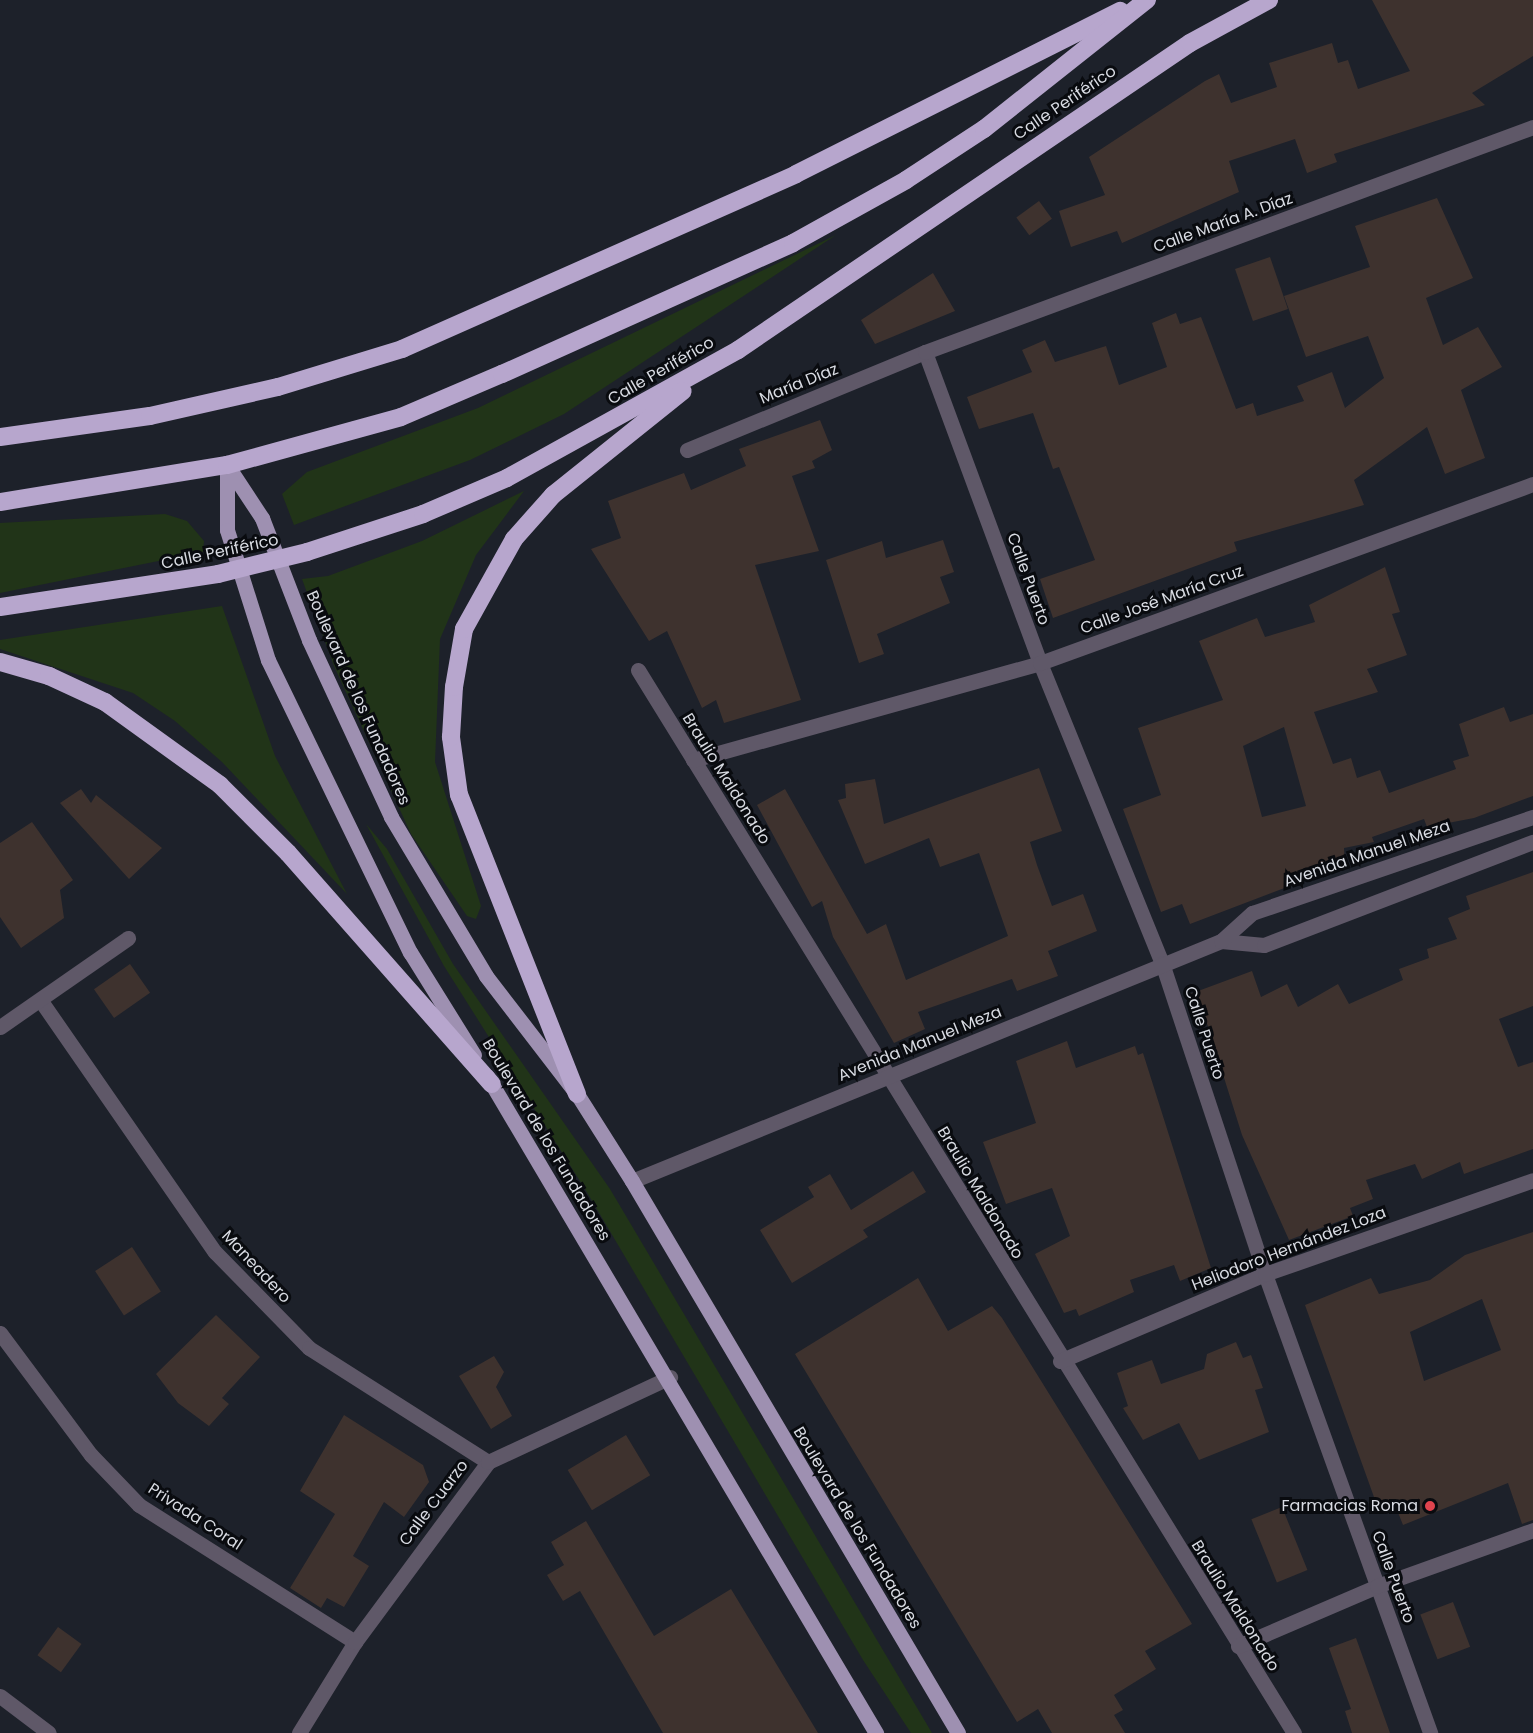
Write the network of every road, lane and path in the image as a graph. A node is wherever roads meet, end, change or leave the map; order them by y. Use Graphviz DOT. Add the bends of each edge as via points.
graph roads {
  1 [pos="1145,0"];
  2 [pos="1269,0"];
  3 [pos="1533,127"];
  4 [pos="738,350"];
  5 [pos="925,352"];
  6 [pos="0,437"];
  7 [pos="687,450"];
  8 [pos="226,465"];
  9 [pos="1533,484"];
  10 [pos="0,502"];
  11 [pos="0,607"];
  12 [pos="0,662"];
  13 [pos="1040,663"];
  14 [pos="638,670"];
  15 [pos="693,760"];
  16 [pos="1533,817"];
  17 [pos="1533,842"];
  18 [pos="128,938"];
  19 [pos="1221,941"];
  20 [pos="1162,963"];
  21 [pos="41,1001"];
  22 [pos="0,1028"];
  23 [pos="888,1076"];
  24 [pos="492,1084"];
  25 [pos="577,1094"];
  26 [pos="1533,1179"];
  27 [pos="632,1181"];
  28 [pos="1265,1274"];
  29 [pos="0,1333"];
  30 [pos="1060,1361"];
  31 [pos="669,1377"];
  32 [pos="488,1462"];
  33 [pos="1533,1530"];
  34 [pos="1377,1586"];
  35 [pos="356,1642"];
  36 [pos="1238,1646"];
  37 [pos="0,1696"];
  38 [pos="49,1733"];
  39 [pos="299,1733"];
  40 [pos="876,1733"];
  41 [pos="958,1733"];
  42 [pos="1294,1733"];
  43 [pos="1430,1733"];
  1 -- 6 [label="highway" via="796,174 402,349 278,387 150,416"];
  1 -- 8 [label="highway" via="984,129 793,243 401,417"];
  2 -- 4 [label="highway, Calle Periférico" via="1190,42"];
  3 -- 5 [label="street, Calle María A. Díaz"];
  4 -- 11 [label="highway, Calle Periférico, bridge" via="507,478 423,514 307,552 218,574"];
  4 -- 25 [label="highway" via="553,495 514,539 464,629 451,738 459,795"];
  5 -- 7 [label="street, María Díaz"];
  5 -- 13 [label="street, Calle Puerto"];
  8 -- 10 [label="highway"];
  8 -- 24 [label="main road, Boulevard de los Fundadores" via="227,530 268,660 410,952"];
  8 -- 25 [label="main road, Boulevard de los Fundadores" via="262,518 309,640 391,817 486,976"];
  9 -- 13 [label="street, Calle José María Cruz"];
  12 -- 24 [label="highway" via="49,676 105,702 220,785 288,852"];
  13 -- 15 [label="street, Calle José María Cruz"];
  13 -- 20 [label="street, Calle Puerto"];
  14 -- 15 [label="street, Braulio Maldonado"];
  15 -- 23 [label="street, Braulio Maldonado"];
  16 -- 19 [label="street, Avenida Manuel Meza" via="1252,913"];
  17 -- 19 [label="street, Avenida Manuel Meza" via="1264,945"];
  18 -- 21 [label="street"];
  19 -- 20 [label="street, Avenida Manuel Meza"];
  20 -- 23 [label="street, Avenida Manuel Meza"];
  20 -- 28 [label="street, Calle Puerto"];
  21 -- 22 [label="street"];
  21 -- 32 [label="street, Maneadero" via="215,1252 309,1348"];
  23 -- 27 [label="street, Avenida Manuel Meza"];
  23 -- 30 [label="street, Braulio Maldonado"];
  24 -- 31 [label="main road, Boulevard de los Fundadores"];
  25 -- 27 [label="main road, Boulevard de los Fundadores"];
  26 -- 28 [label="street, Heliodoro Hernández Loza"];
  27 -- 41 [label="main road, Boulevard de los Fundadores"];
  28 -- 30 [label="street, Heliodoro Hernández Loza"];
  28 -- 34 [label="street, Calle Puerto"];
  29 -- 35 [label="street, Privada Coral" via="91,1455 139,1505"];
  30 -- 36 [label="street, Braulio Maldonado"];
  31 -- 32 [label="street, Calle Cuarzo"];
  31 -- 40 [label="main road, Boulevard de los Fundadores"];
  32 -- 35 [label="street, Calle Cuarzo"];
  33 -- 34 [label="street"];
  34 -- 36 [label="street"];
  34 -- 43 [label="street, Calle Puerto"];
  35 -- 39 [label="street, Calle Cuarzo"];
  36 -- 42 [label="street, Braulio Maldonado"];
  37 -- 38 [label="street"];
}
